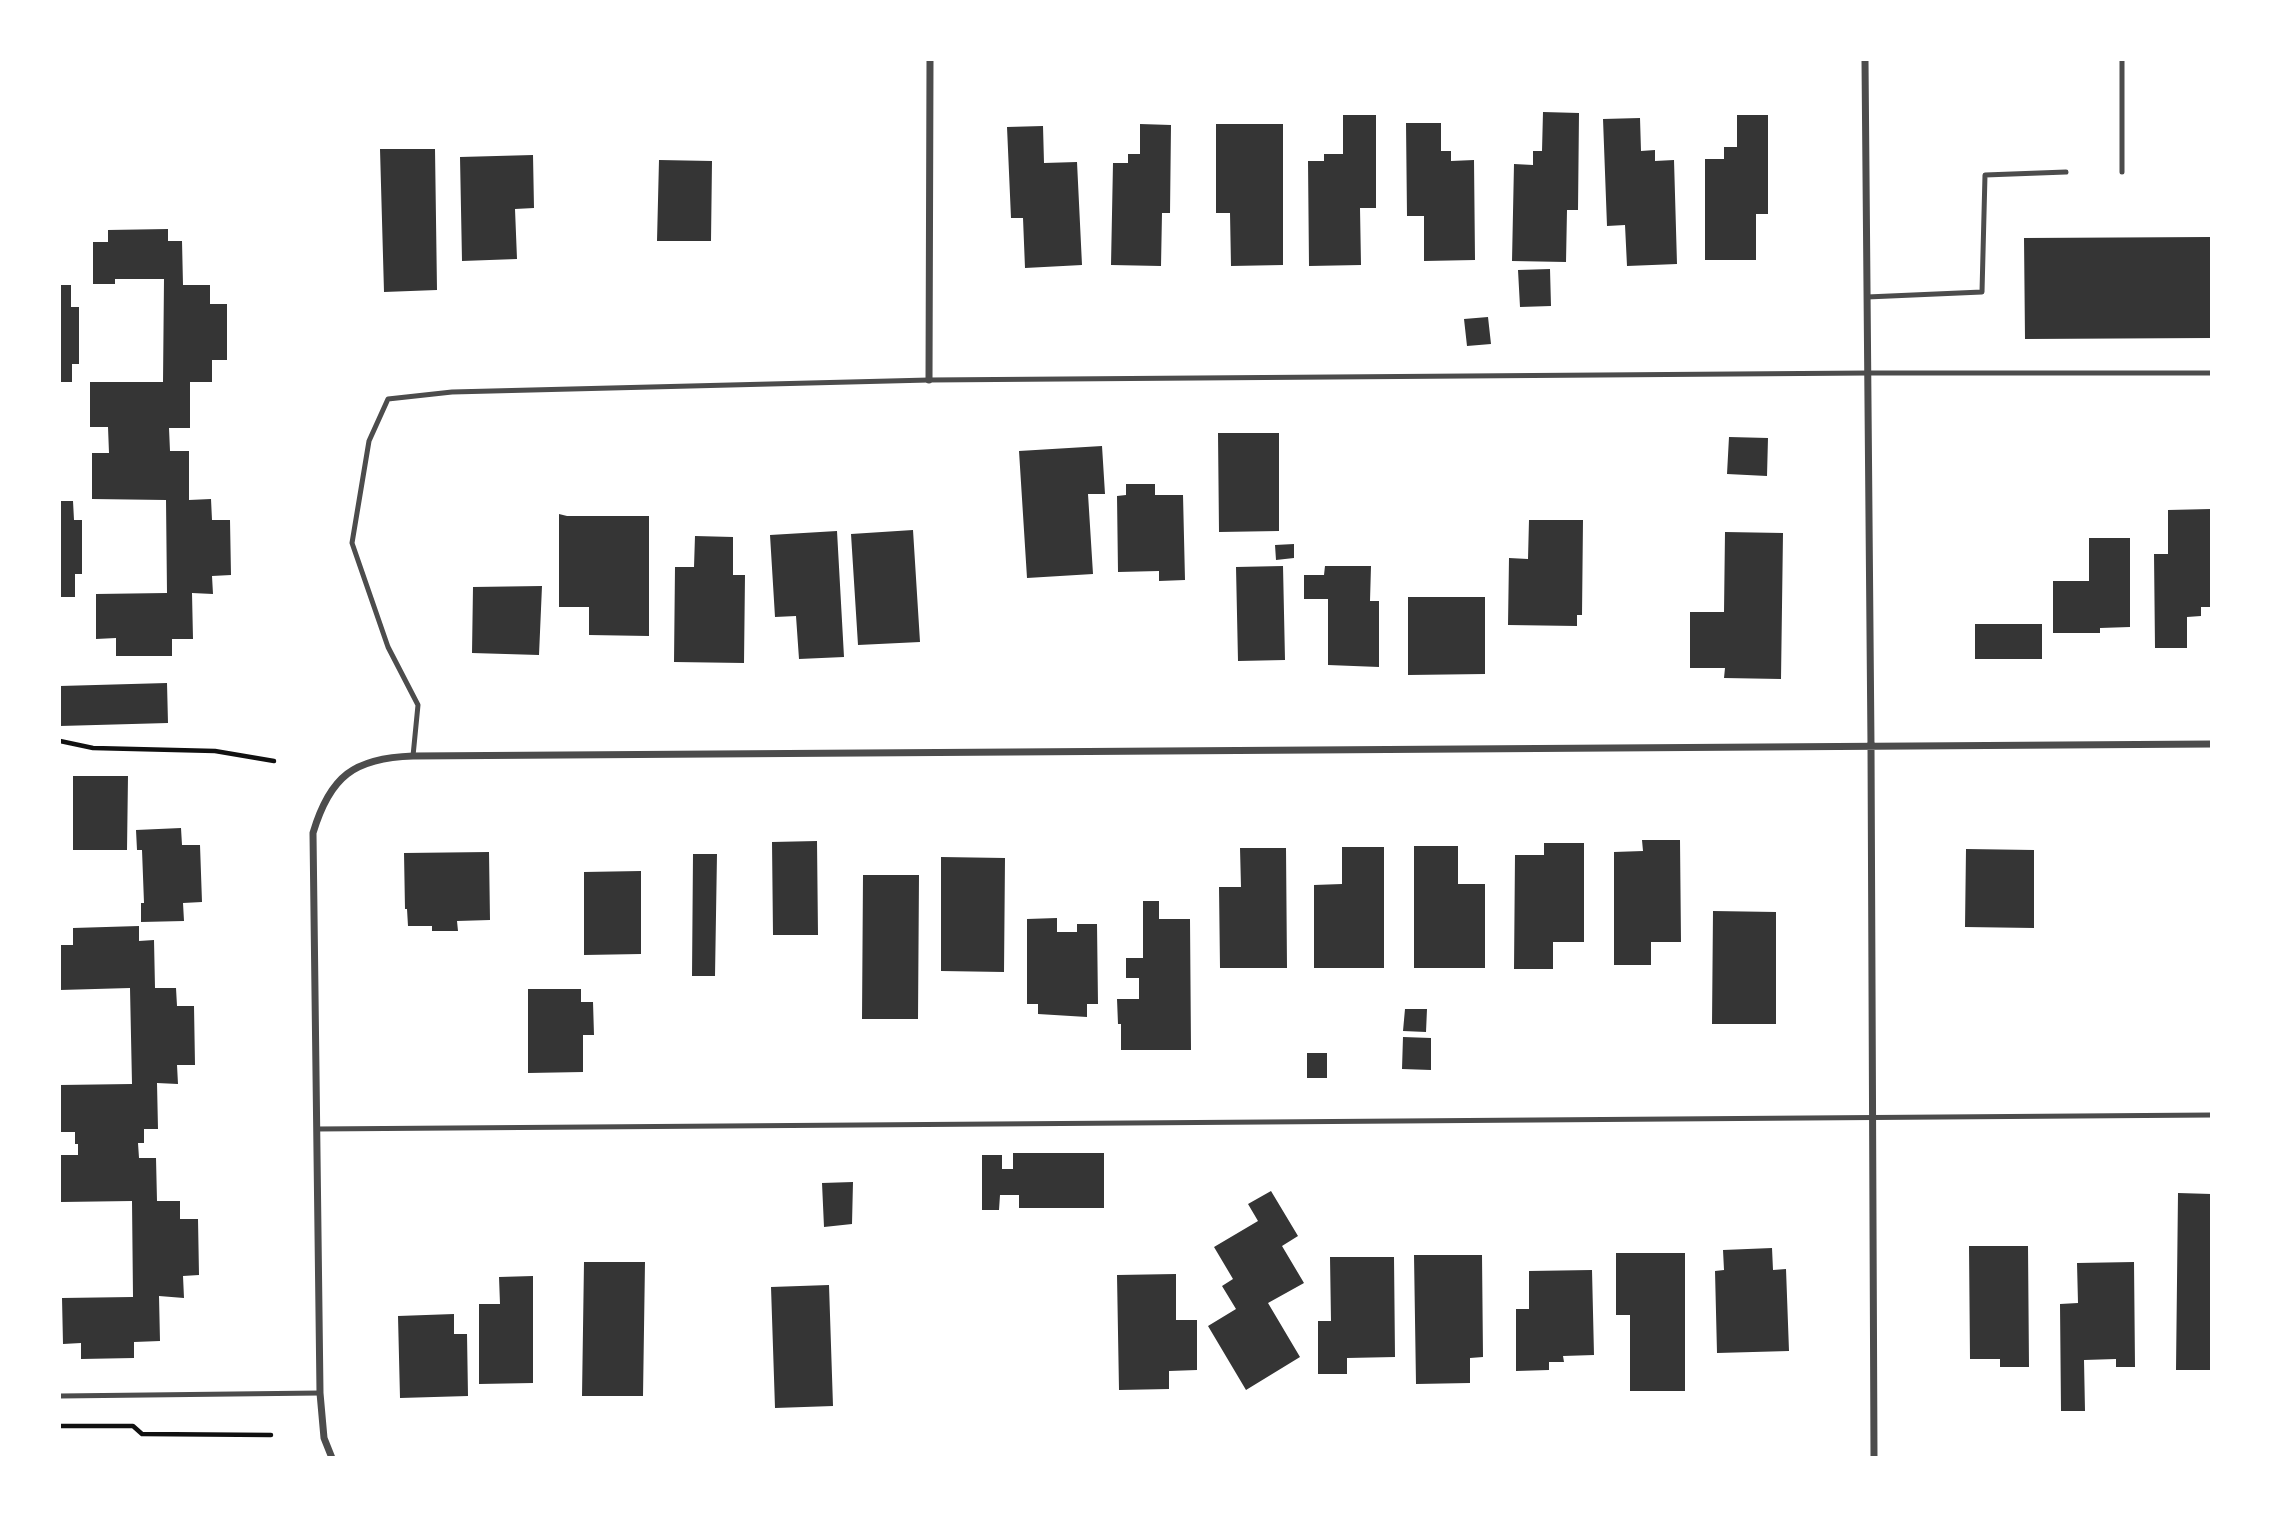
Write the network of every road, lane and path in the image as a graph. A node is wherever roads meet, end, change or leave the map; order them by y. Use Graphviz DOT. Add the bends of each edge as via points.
graph roads {
  1 [pos="930,60"];
  2 [pos="1865,60"];
  3 [pos="2122,60"];
  4 [pos="2066,172"];
  5 [pos="2122,172"];
  6 [pos="1867,297"];
  7 [pos="1868,373"];
  8 [pos="2211,373"];
  9 [pos="929,380"];
  10 [pos="60,741"];
  11 [pos="2211,744"];
  12 [pos="1871,746"];
  13 [pos="413,756"];
  14 [pos="275,761"];
  15 [pos="2211,1115"];
  16 [pos="1873,1117"];
  17 [pos="317,1129"];
  18 [pos="320,1393"];
  19 [pos="60,1396"];
  20 [pos="60,1426"];
  21 [pos="271,1435"];
  22 [pos="332,1458"];
  23 [pos="1874,1458"];
  1 -- 9 [label="street"];
  2 -- 6 [label="street"];
  3 -- 5 [label="lane"];
  4 -- 6 [label="lane" via="1985,175 1982,292"];
  6 -- 7 [label="street"];
  7 -- 8 [label="lane"];
  7 -- 9 [label="lane"];
  7 -- 12 [label="street"];
  9 -- 13 [label="lane" via="452,392 388,399 369,440 352,543 388,647 418,705"];
  10 -- 14 [label="path" via="93,748 215,751"];
  11 -- 12 [label="street"];
  12 -- 13 [label="street"];
  12 -- 16 [label="street"];
  13 -- 17 [label="street" via="375,759 345,775 320,809 313,833"];
  15 -- 16 [label="lane"];
  16 -- 17 [label="lane"];
  16 -- 23 [label="street"];
  17 -- 18 [label="street"];
  18 -- 19 [label="lane"];
  18 -- 22 [label="street" via="324,1438"];
  20 -- 21 [label="path" via="133,1426 142,1434"];
}
